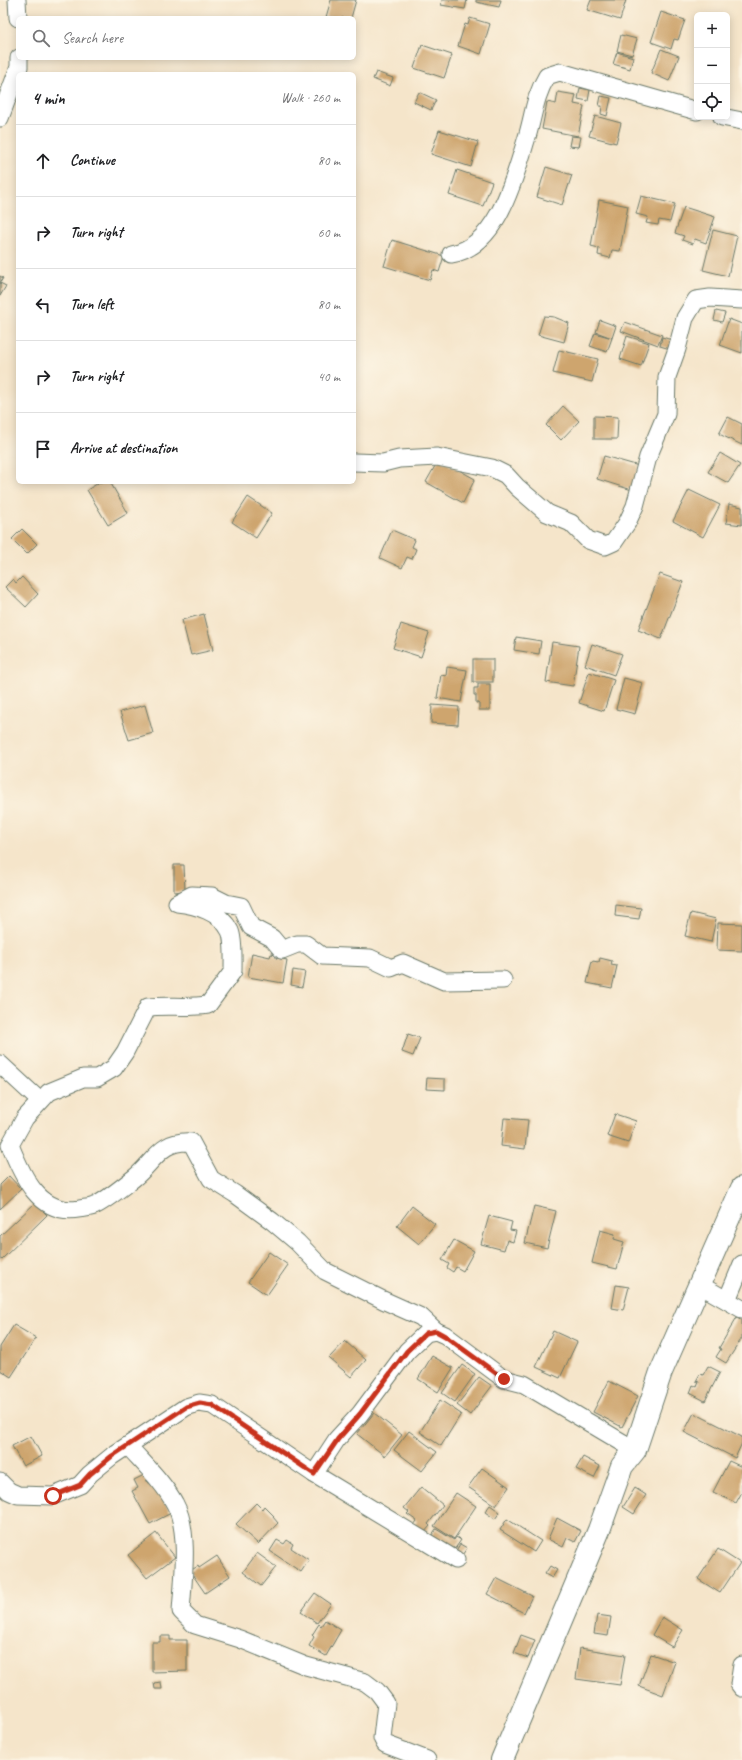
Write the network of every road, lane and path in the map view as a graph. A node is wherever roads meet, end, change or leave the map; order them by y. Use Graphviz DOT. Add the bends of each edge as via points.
graph roads {
  1 [pos="17,0"];
  2 [pos="18,16"];
  3 [pos="19,60"];
  4 [pos="17,72"];
  5 [pos="16,75"];
  6 [pos="694,111"];
  7 [pos="0,118"];
  8 [pos="730,119"];
  9 [pos="742,121"];
  10 [pos="451,254"];
  11 [pos="742,300"];
  12 [pos="356,462"];
  13 [pos="503,980"];
  14 [pos="0,1064"];
  15 [pos="40,1101"];
  16 [pos="742,1188"];
  17 [pos="742,1264"];
  18 [pos="700,1285"];
  19 [pos="727,1300"];
  20 [pos="742,1309"];
  21 [pos="436,1331"];
  22 [pos="128,1447"];
  23 [pos="635,1450"];
  24 [pos="314,1474"];
  25 [pos="0,1482"];
  26 [pos="456,1560"];
  27 [pos="742,1665"];
  28 [pos="742,1688"];
  29 [pos="427,1760"];
  30 [pos="502,1760"];
  1 -- 2 [label="street"];
  3 -- 4 [label="street"];
  5 -- 7 [label="street"];
  6 -- 10 [label="street" via="560,72 547,76 536,98 528,136 509,192 491,228 474,244"];
  8 -- 9 [label="street"];
  11 -- 12 [label="street" via="696,300 685,318 667,377 666,414 648,457 635,506 614,542 604,546 588,540 571,523 547,513 517,488 506,475 492,468 437,457 400,459 382,463"];
  13 -- 15 [label="street" via="444,981 403,963 392,968 370,958 322,956 306,944 297,944 282,950 272,938 251,927 241,906 226,903 212,896 192,895 177,904 188,904 215,914 231,932 233,971 230,976 208,1005 193,1008 172,1005 148,1007 114,1068 97,1078 83,1078 49,1092"];
  14 -- 15 [label="street"];
  15 -- 21 [label="street" via="25,1118 10,1145 20,1173 33,1192 49,1205 69,1210 94,1206 135,1177 165,1148 177,1141 190,1142 211,1179 272,1221 325,1271 421,1317"];
  16 -- 18 [label="street"];
  17 -- 19 [label="street"];
  18 -- 19 [label="street"];
  18 -- 23 [label="street" via="661,1372"];
  19 -- 20 [label="street"];
  21 -- 23 [label="street" via="504,1379 524,1384"];
  21 -- 24 [label="street" via="426,1333 407,1351"];
  22 -- 24 [label="street" via="186,1407 200,1403 212,1405"];
  22 -- 25 [label="street" via="112,1456 80,1485 53,1496 18,1495 9,1491"];
  22 -- 29 [label="street" via="163,1485 176,1505 183,1527 181,1611 187,1619 195,1625 240,1639 306,1666 365,1682 377,1691 386,1703 382,1738 385,1744"];
  23 -- 30 [label="street" via="622,1466 599,1530"];
  24 -- 26 [label="street"];
  27 -- 28 [label="street" via="739,1684"];
}
